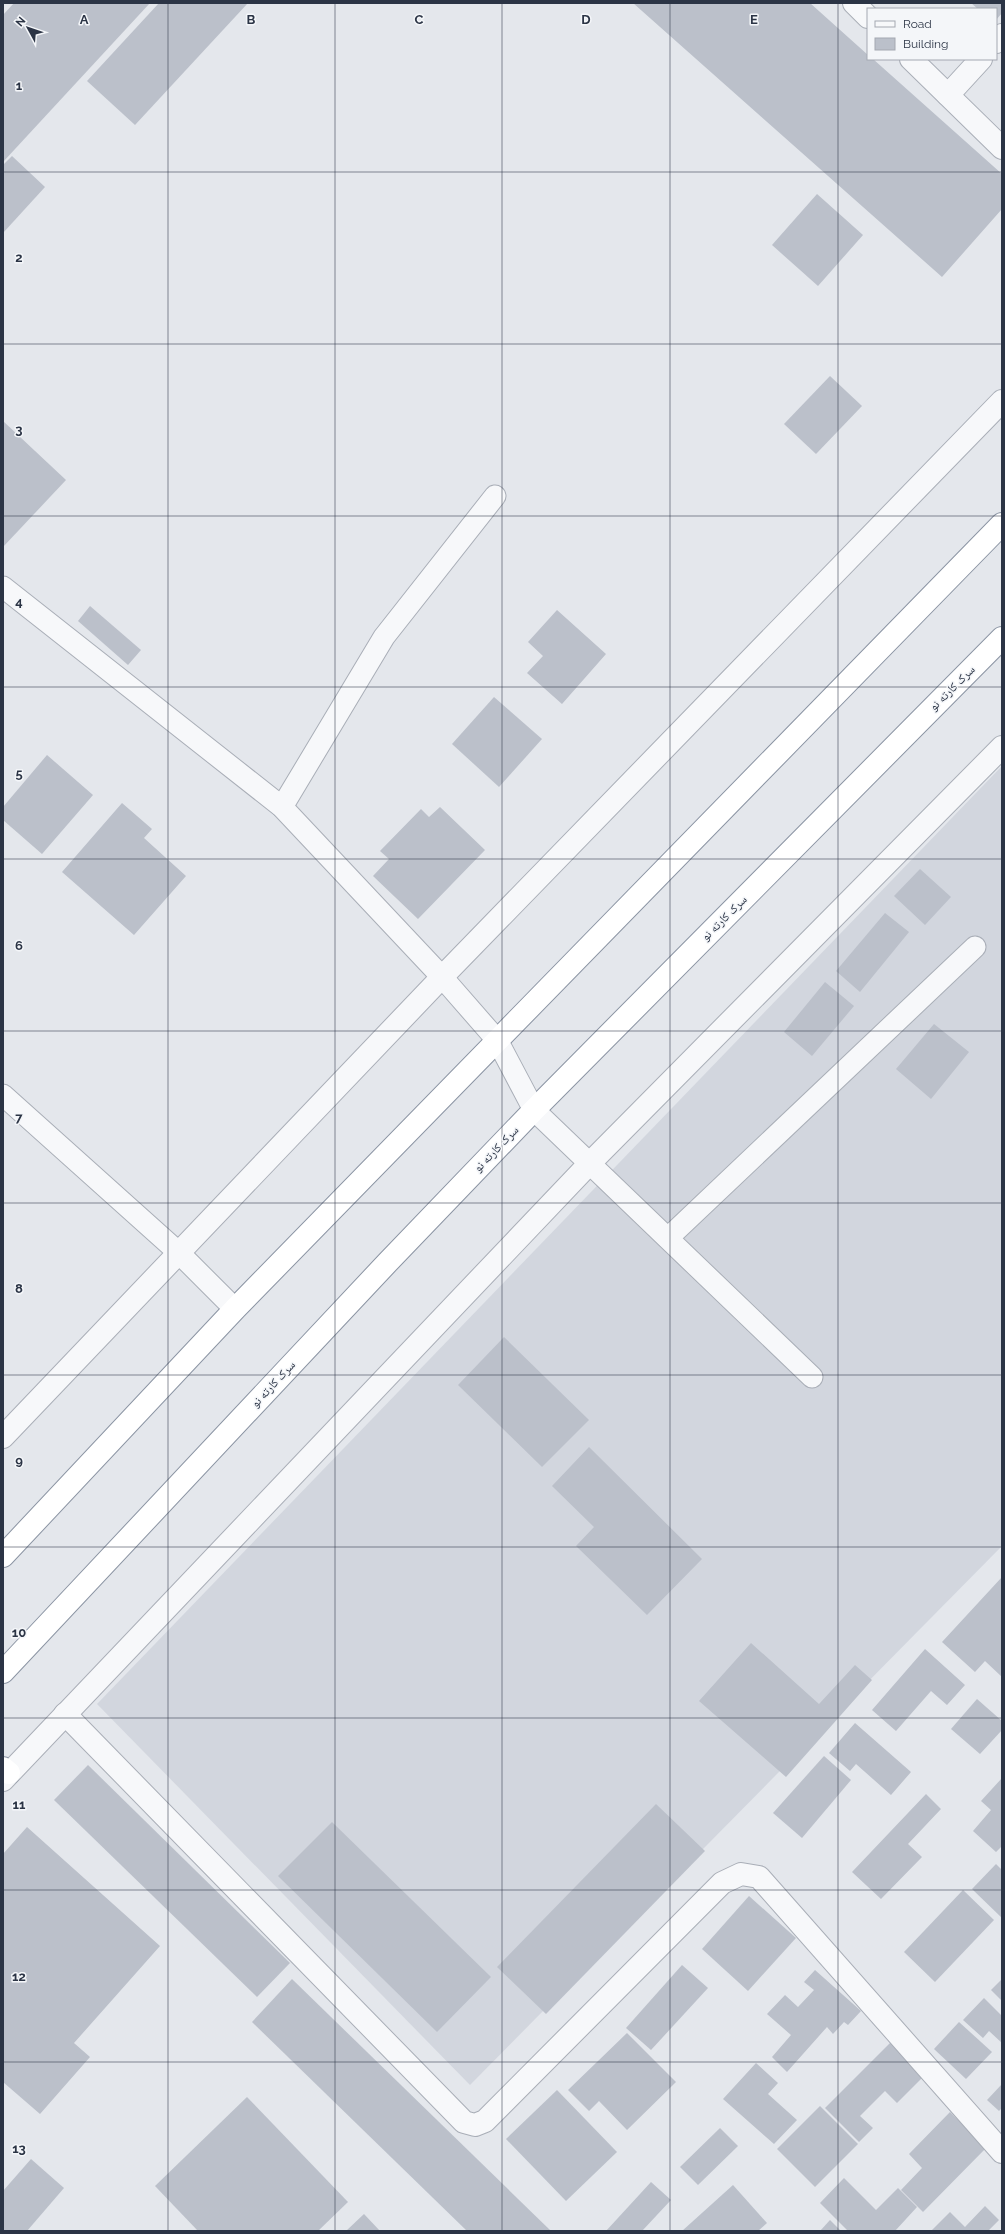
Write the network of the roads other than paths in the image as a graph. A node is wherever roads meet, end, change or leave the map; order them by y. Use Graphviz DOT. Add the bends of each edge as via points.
graph roads {
  1 [pos="854,3"];
  2 [pos="867,16"];
  3 [pos="912,60"];
  4 [pos="980,60"];
  5 [pos="948,95"];
  6 [pos="1002,148"];
  7 [pos="1002,402"];
  8 [pos="495,496"];
  9 [pos="1002,524"];
  10 [pos="3,587"];
  11 [pos="1002,638"];
  12 [pos="1002,747"];
  13 [pos="282,807"];
  14 [pos="975,947"];
  15 [pos="442,977"];
  16 [pos="497,1040"];
  17 [pos="3,1095"];
  18 [pos="534,1110"];
  19 [pos="590,1163"];
  20 [pos="668,1238"];
  21 [pos="178,1252"];
  22 [pos="235,1310"];
  23 [pos="812,1377"];
  24 [pos="3,1437"];
  25 [pos="3,1556"];
  26 [pos="3,1672"];
  27 [pos="65,1714"];
  28 [pos="5,1774"];
  29 [pos="1002,2152"];
  1 -- 2 [label="street"];
  3 -- 5 [label="street"];
  4 -- 5 [label="street"];
  5 -- 6 [label="street"];
  7 -- 15 [label="street"];
  8 -- 13 [label="lane" via="384,637"];
  9 -- 16 [label="highway"];
  10 -- 13 [label="lane"];
  11 -- 18 [label="highway, سرک کارته نو"];
  12 -- 19 [label="street"];
  13 -- 15 [label="lane"];
  14 -- 20 [label="lane"];
  15 -- 16 [label="lane"];
  15 -- 21 [label="street"];
  16 -- 18 [label="lane"];
  16 -- 22 [label="highway"];
  17 -- 21 [label="lane"];
  18 -- 19 [label="lane"];
  18 -- 26 [label="highway, سرک کارته نو" via="381,1269"];
  19 -- 20 [label="lane"];
  19 -- 27 [label="street"];
  20 -- 23 [label="lane"];
  21 -- 22 [label="lane"];
  21 -- 24 [label="street"];
  22 -- 25 [label="highway"];
  27 -- 28 [label="street"];
  27 -- 29 [label="street" via="464,2122 475,2125 485,2121 722,1883 741,1874 759,1877"];
}
